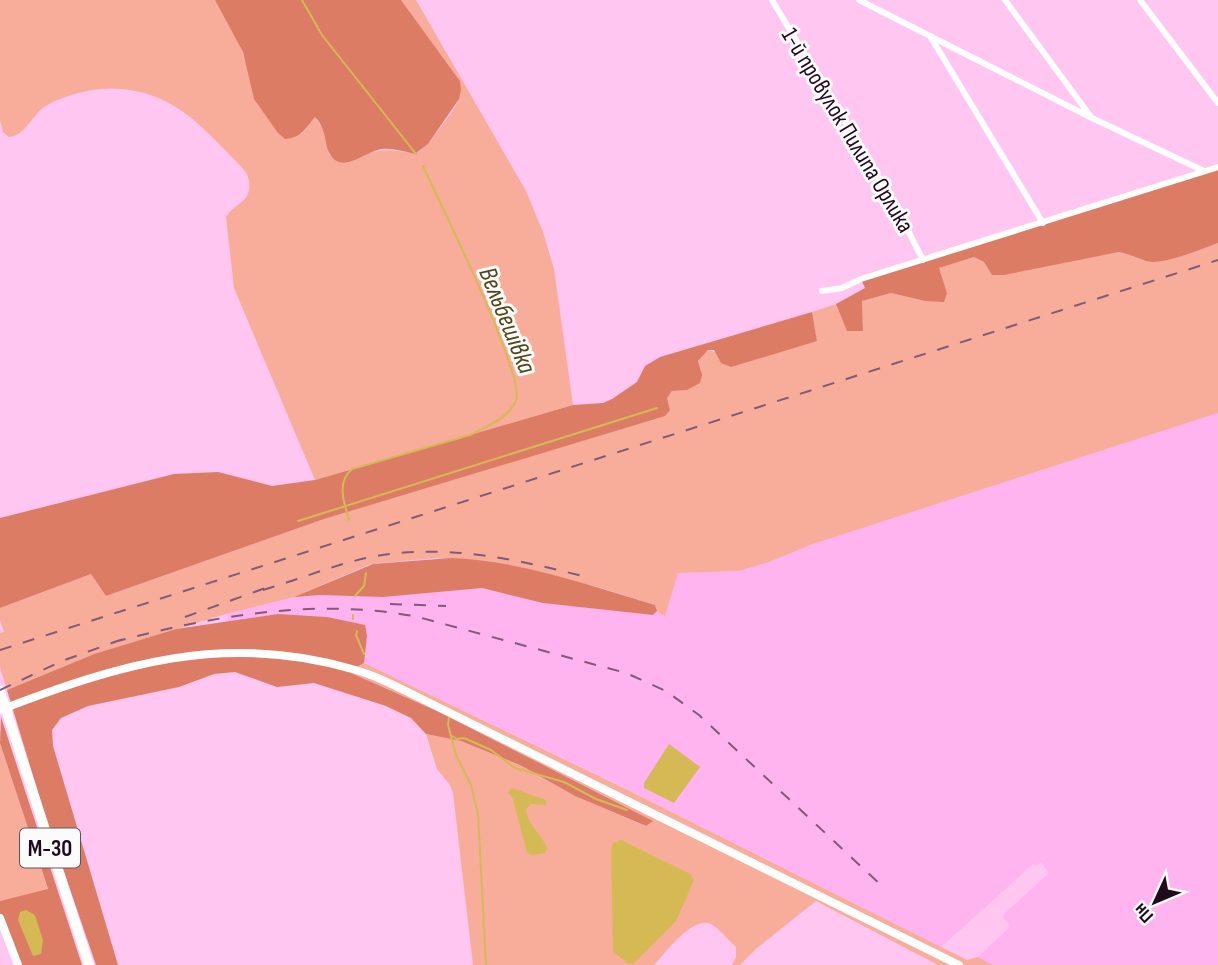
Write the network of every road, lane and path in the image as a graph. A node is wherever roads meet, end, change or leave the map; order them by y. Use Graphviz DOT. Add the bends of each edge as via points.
graph roads {
  1 [pos="772,0"];
  2 [pos="859,0"];
  3 [pos="1005,0"];
  4 [pos="1140,0"];
  5 [pos="929,36"];
  6 [pos="1218,103"];
  7 [pos="1093,118"];
  8 [pos="1218,167"];
  9 [pos="1204,171"];
  10 [pos="1043,223"];
  11 [pos="923,260"];
  12 [pos="822,291"];
  13 [pos="0,691"];
  14 [pos="0,710"];
  15 [pos="0,918"];
  16 [pos="18,965"];
  17 [pos="89,965"];
  18 [pos="959,965"];
  1 -- 11 [label="street, 1-й провулок Пилипа Орлика"];
  2 -- 5 [label="street"];
  3 -- 7 [label="street"];
  4 -- 6 [label="street"];
  5 -- 7 [label="street"];
  5 -- 10 [label="street"];
  7 -- 9 [label="street"];
  8 -- 9 [label="street"];
  9 -- 10 [label="street"];
  10 -- 11 [label="street"];
  11 -- 12 [label="street"];
  13 -- 17 [label="highway, М-30"];
  14 -- 18 [label="street" via="133,665 194,654 268,654 353,669"];
  15 -- 16 [label="street"];
}
